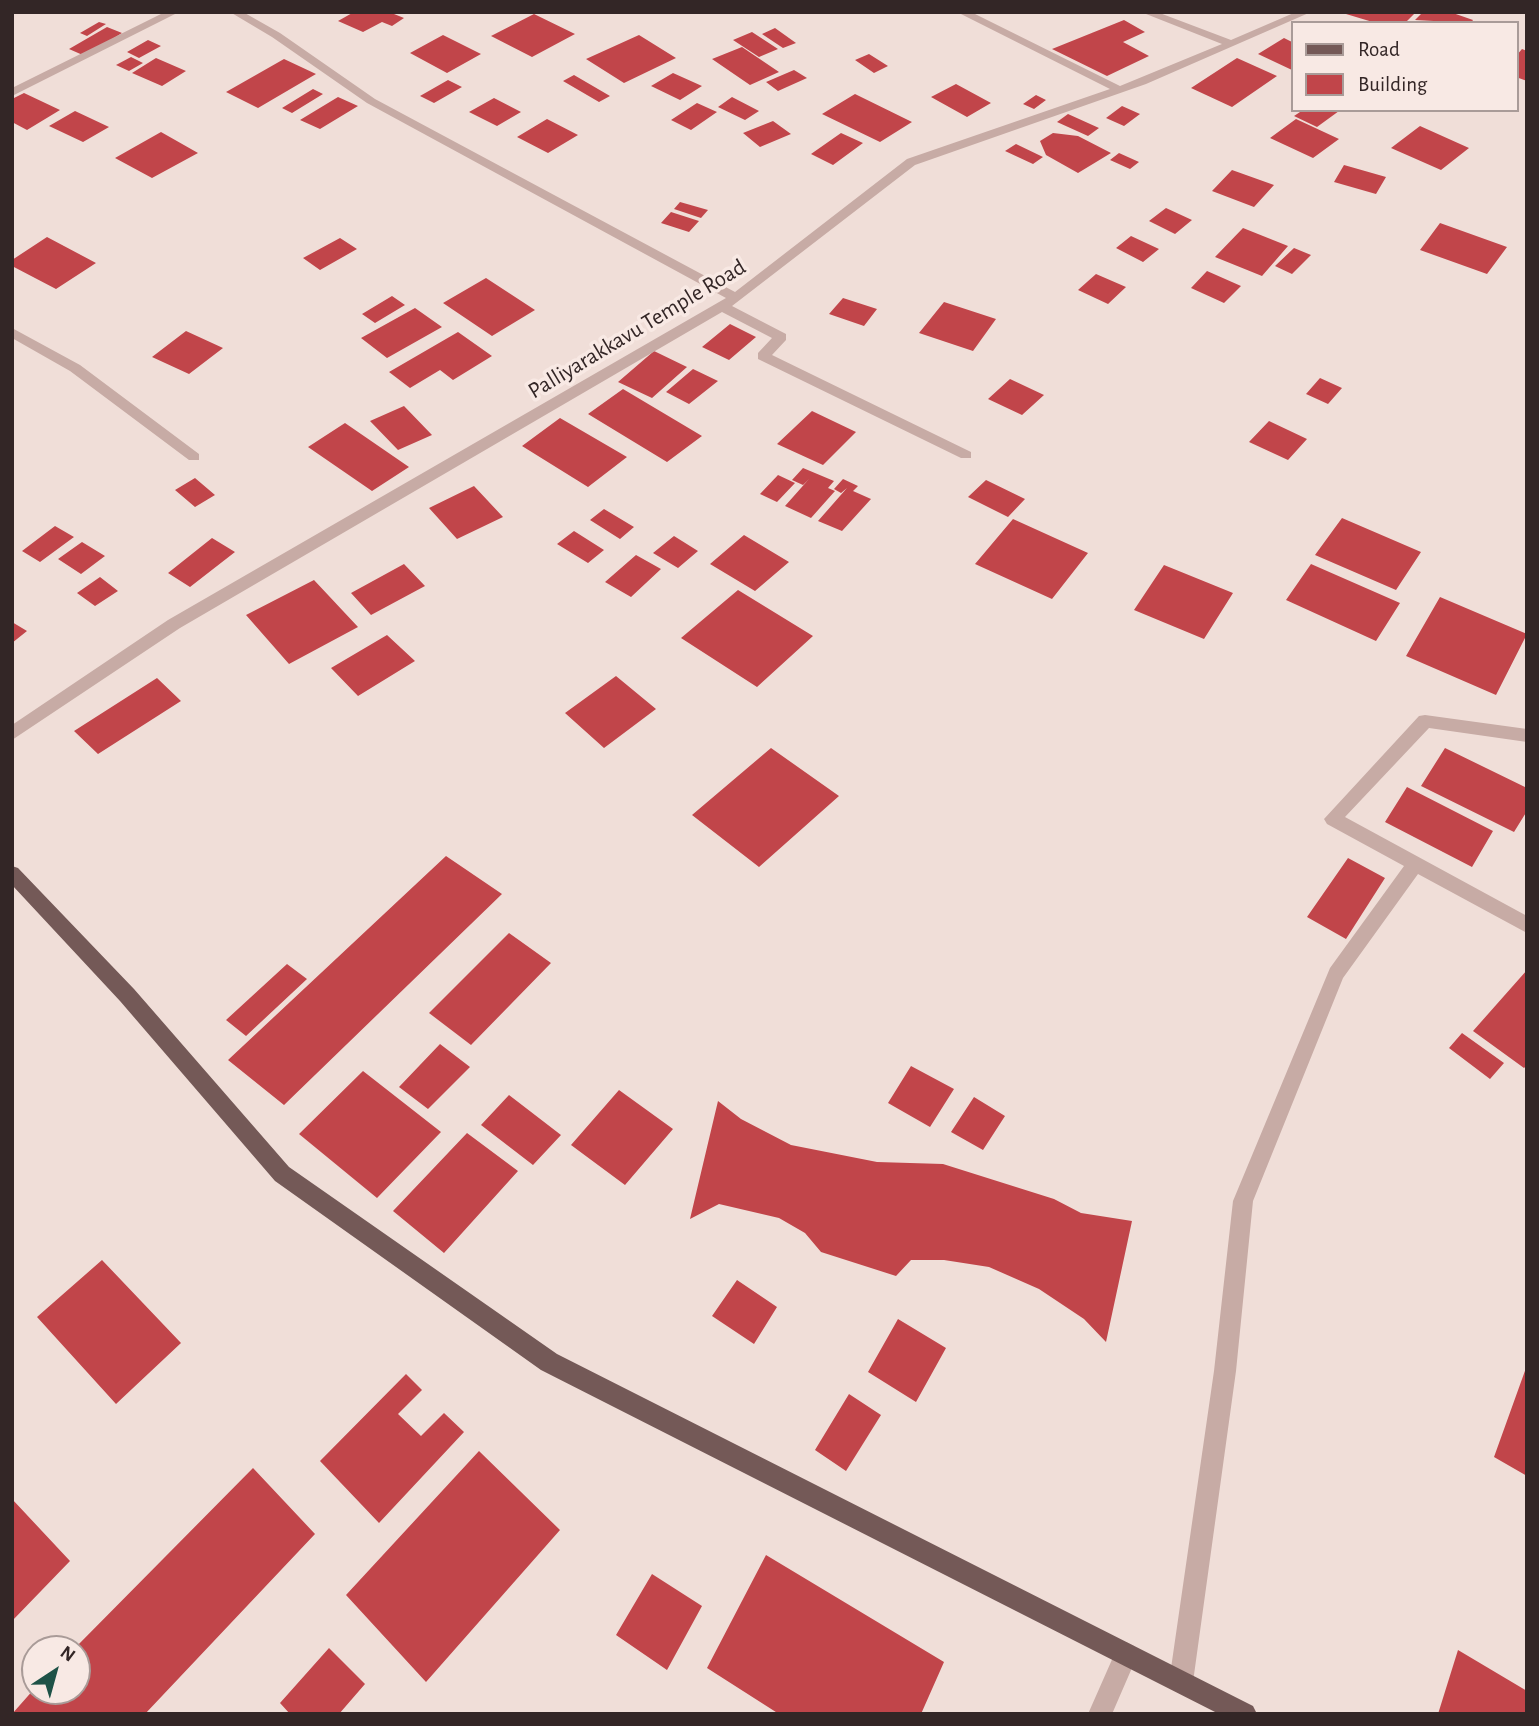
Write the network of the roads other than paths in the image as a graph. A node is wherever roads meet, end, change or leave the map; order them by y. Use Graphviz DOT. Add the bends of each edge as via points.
graph roads {
  1 [pos="174,12"];
  2 [pos="235,12"];
  3 [pos="962,12"];
  4 [pos="1146,12"];
  5 [pos="1306,12"];
  6 [pos="1231,44"];
  7 [pos="1120,90"];
  8 [pos="12,93"];
  9 [pos="736,298"];
  10 [pos="723,307"];
  11 [pos="12,332"];
  12 [pos="966,455"];
  13 [pos="194,457"];
  14 [pos="12,734"];
  15 [pos="1527,736"];
  16 [pos="1415,864"];
  17 [pos="12,873"];
  18 [pos="1527,925"];
  19 [pos="1126,1654"];
  20 [pos="1181,1682"];
  21 [pos="1100,1714"];
  22 [pos="1245,1714"];
  1 -- 8 [label="street"];
  2 -- 9 [label="street" via="371,101"];
  3 -- 7 [label="street"];
  4 -- 6 [label="street"];
  5 -- 6 [label="street, Palliyarakkavu Temple Road"];
  6 -- 7 [label="street, Palliyarakkavu Temple Road"];
  7 -- 9 [label="street, Palliyarakkavu Temple Road" via="911,162"];
  9 -- 10 [label="street, Palliyarakkavu Temple Road"];
  10 -- 12 [label="street" via="781,337 763,356"];
  10 -- 14 [label="street, Palliyarakkavu Temple Road" via="174,624"];
  11 -- 13 [label="street" via="75,368"];
  15 -- 16 [label="street" via="1426,721 1333,819"];
  16 -- 18 [label="street"];
  16 -- 20 [label="street" via="1336,974 1243,1201 1225,1371"];
  17 -- 19 [label="main road" via="127,995 282,1174 527,1346 550,1362"];
  19 -- 20 [label="main road"];
  19 -- 21 [label="street"];
  20 -- 22 [label="main road"];
}
